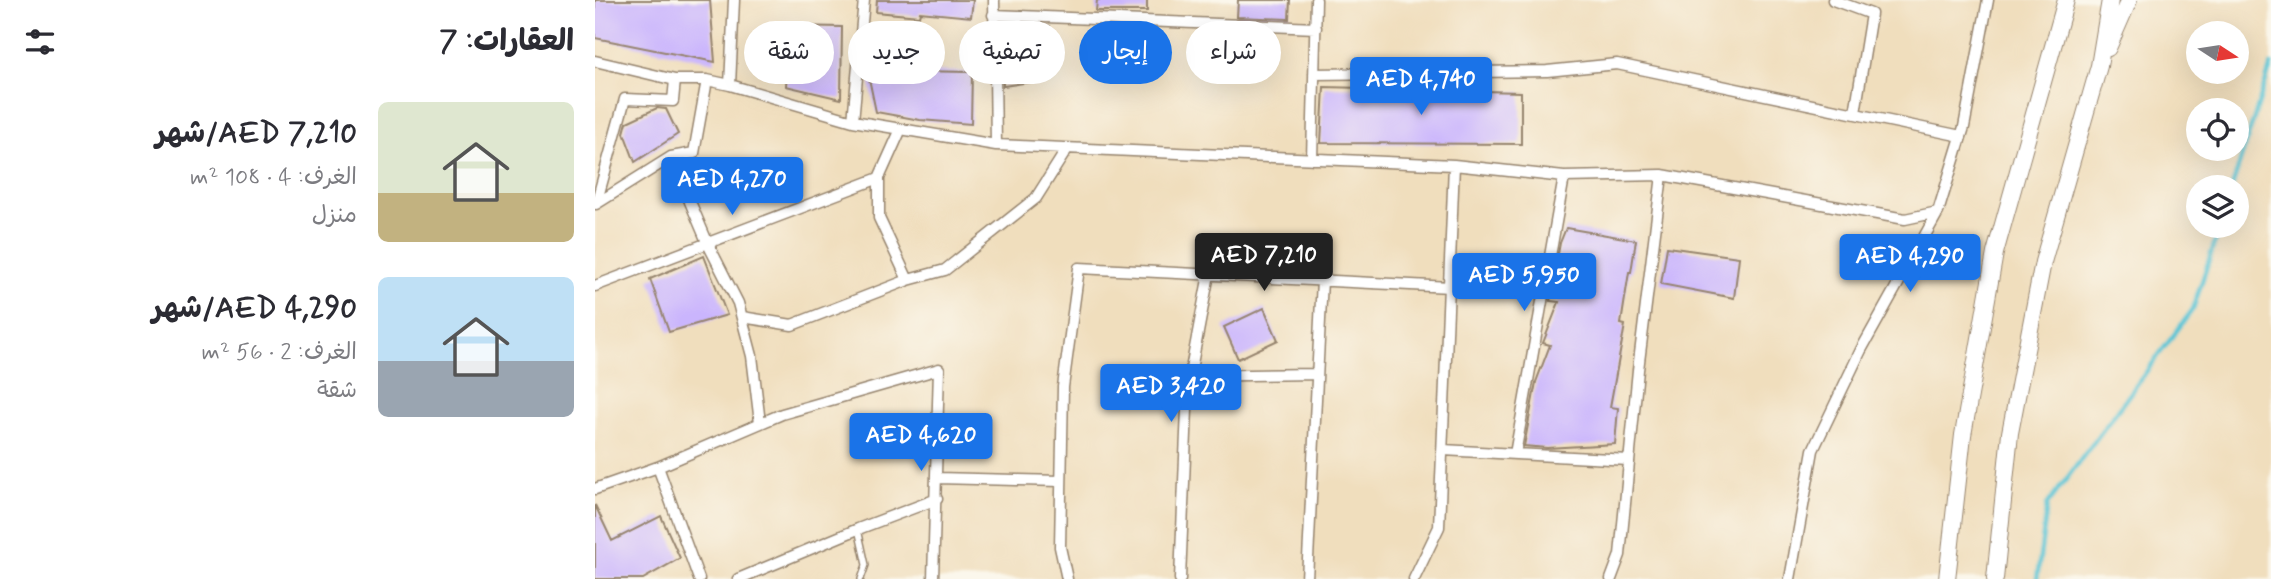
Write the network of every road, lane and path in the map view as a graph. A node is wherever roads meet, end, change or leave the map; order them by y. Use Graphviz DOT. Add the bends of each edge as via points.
graph roads {
  1 [pos="734,0"];
  2 [pos="864,0"];
  3 [pos="994,0"];
  4 [pos="1316,0"];
  5 [pos="1833,0"];
  6 [pos="1988,0"];
  7 [pos="2066,0"];
  8 [pos="2110,0"];
  9 [pos="2129,0"];
  10 [pos="993,15"];
  11 [pos="1316,28"];
  12 [pos="595,61"];
  13 [pos="2099,66"];
  14 [pos="1314,74"];
  15 [pos="675,80"];
  16 [pos="707,80"];
  17 [pos="730,85"];
  18 [pos="1855,113"];
  19 [pos="853,121"];
  20 [pos="901,129"];
  21 [pos="1961,136"];
  22 [pos="996,145"];
  23 [pos="1067,149"];
  24 [pos="671,157"];
  25 [pos="1312,159"];
  26 [pos="1454,165"];
  27 [pos="1662,175"];
  28 [pos="1564,177"];
  29 [pos="879,178"];
  30 [pos="1938,212"];
  31 [pos="708,244"];
  32 [pos="1209,274"];
  33 [pos="908,280"];
  34 [pos="1322,280"];
  35 [pos="595,286"];
  36 [pos="1450,287"];
  37 [pos="742,317"];
  38 [pos="1317,374"];
  39 [pos="1190,376"];
  40 [pos="759,423"];
  41 [pos="1443,450"];
  42 [pos="1515,454"];
  43 [pos="1629,460"];
  44 [pos="658,467"];
  45 [pos="937,478"];
  46 [pos="1061,481"];
  47 [pos="595,489"];
  48 [pos="937,499"];
  49 [pos="858,528"];
  50 [pos="699,579"];
  51 [pos="738,579"];
  52 [pos="861,579"];
  53 [pos="933,579"];
  54 [pos="1067,579"];
  55 [pos="1180,579"];
  56 [pos="1307,579"];
  57 [pos="1414,579"];
  58 [pos="1611,579"];
  59 [pos="1790,579"];
  60 [pos="1947,579"];
  61 [pos="1995,579"];
  1 -- 17 [label="street"];
  2 -- 19 [label="street"];
  3 -- 10 [label="street"];
  4 -- 11 [label="street"];
  5 -- 18 [label="street" via="1871,14"];
  6 -- 21 [label="street"];
  7 -- 60 [label="main road" via="1995,253 1963,435"];
  8 -- 13 [label="main road"];
  9 -- 13 [label="main road"];
  10 -- 11 [label="street"];
  10 -- 22 [label="street"];
  11 -- 14 [label="street"];
  12 -- 15 [label="street"];
  13 -- 61 [label="main road" via="2043,262 2010,433"];
  14 -- 18 [label="street" via="1547,71 1617,64"];
  14 -- 25 [label="street"];
  15 -- 16 [label="street"];
  15 -- 24 [label="street" via="673,101 625,99 596,204"];
  16 -- 17 [label="street"];
  16 -- 24 [label="street" via="694,153"];
  17 -- 19 [label="street"];
  18 -- 21 [label="street"];
  19 -- 20 [label="street"];
  20 -- 22 [label="street"];
  20 -- 29 [label="street"];
  21 -- 30 [label="street"];
  22 -- 23 [label="street"];
  23 -- 25 [label="street"];
  23 -- 33 [label="street" via="1036,198 945,270"];
  24 -- 31 [label="street"];
  25 -- 26 [label="street"];
  26 -- 28 [label="street"];
  26 -- 36 [label="street"];
  27 -- 28 [label="street"];
  27 -- 30 [label="street" via="1905,219"];
  27 -- 43 [label="street"];
  28 -- 42 [label="street"];
  29 -- 31 [label="street"];
  29 -- 33 [label="street" via="879,218"];
  30 -- 59 [label="street" via="1861,350 1813,450"];
  31 -- 35 [label="street"];
  31 -- 37 [label="street"];
  32 -- 34 [label="street"];
  32 -- 39 [label="street"];
  32 -- 46 [label="street" via="1079,268 1063,387"];
  33 -- 37 [label="street" via="792,325"];
  34 -- 36 [label="street"];
  34 -- 38 [label="street"];
  36 -- 41 [label="street"];
  37 -- 40 [label="street" via="752,356"];
  38 -- 39 [label="street"];
  38 -- 56 [label="street"];
  39 -- 55 [label="street"];
  40 -- 44 [label="street"];
  40 -- 45 [label="street" via="939,369"];
  41 -- 42 [label="street"];
  41 -- 57 [label="street" via="1439,527"];
  42 -- 43 [label="street"];
  43 -- 58 [label="street" via="1620,555"];
  44 -- 47 [label="street"];
  44 -- 50 [label="street"];
  45 -- 46 [label="street"];
  45 -- 48 [label="street"];
  46 -- 54 [label="street" via="1060,547"];
  48 -- 49 [label="street"];
  48 -- 53 [label="street"];
  49 -- 51 [label="street"];
  49 -- 52 [label="lane" via="866,565"];
}
